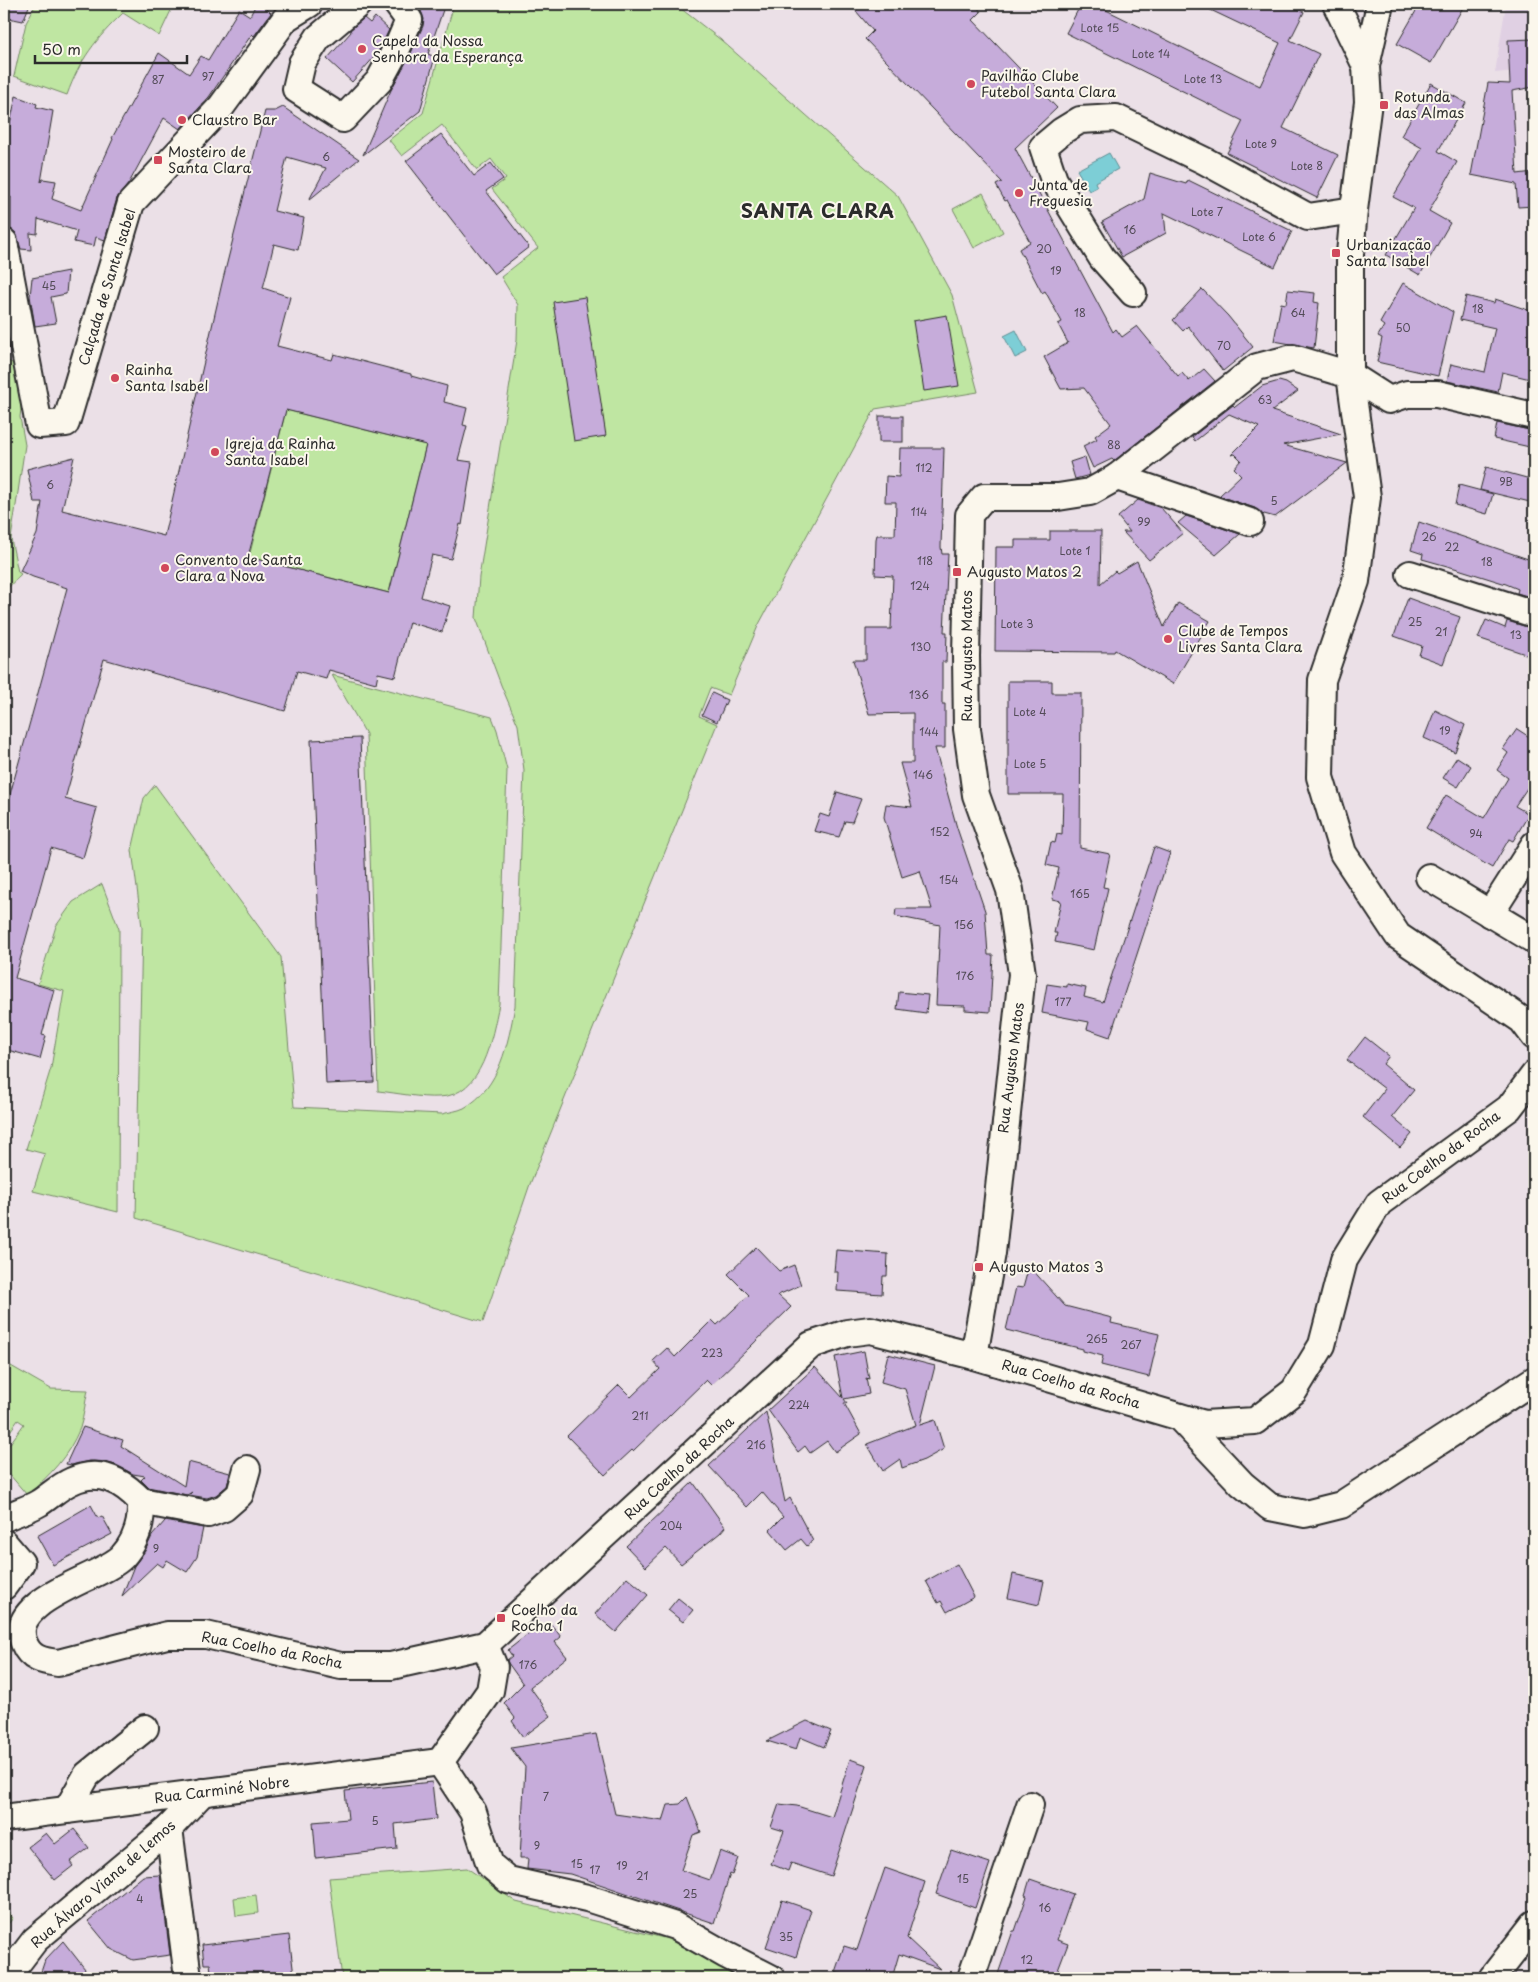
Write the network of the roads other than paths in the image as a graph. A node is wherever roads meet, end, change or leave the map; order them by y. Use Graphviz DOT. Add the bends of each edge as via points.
graph roads {
  1 [pos="309,4"];
  2 [pos="358,4"];
  3 [pos="397,4"];
  4 [pos="1336,4"];
  5 [pos="1380,4"];
  6 [pos="1366,66"];
  7 [pos="1354,210"];
  8 [pos="4,242"];
  9 [pos="1133,293"];
  10 [pos="1350,375"];
  11 [pos="1534,416"];
  12 [pos="1117,476"];
  13 [pos="1250,522"];
  14 [pos="1410,574"];
  15 [pos="1534,614"];
  16 [pos="1534,844"];
  17 [pos="1429,878"];
  18 [pos="1490,914"];
  19 [pos="1534,940"];
  20 [pos="1530,1026"];
  21 [pos="1534,1075"];
  22 [pos="974,1356"];
  23 [pos="1534,1380"];
  24 [pos="1178,1416"];
  25 [pos="247,1469"];
  26 [pos="141,1501"];
  27 [pos="4,1518"];
  28 [pos="4,1543"];
  29 [pos="4,1586"];
  30 [pos="486,1645"];
  31 [pos="145,1728"];
  32 [pos="440,1762"];
  33 [pos="203,1792"];
  34 [pos="1030,1805"];
  35 [pos="67,1810"];
  36 [pos="4,1818"];
  37 [pos="169,1828"];
  38 [pos="1534,1924"];
  39 [pos="6,1978"];
  40 [pos="188,1978"];
  41 [pos="771,1978"];
  42 [pos="971,1978"];
  43 [pos="1492,1978"];
  1 -- 8 [label="street, Calçada de Santa Isabel" via="286,18 221,107 131,203 66,423 39,426"];
  2 -- 3 [label="street" via="318,38 302,63 296,89 343,119 379,81 398,46 409,20"];
  4 -- 6 [label="street"];
  5 -- 6 [label="street"];
  6 -- 7 [label="street" via="1368,102"];
  7 -- 9 [label="street" via="1308,217 1206,161 1116,118 1080,120 1062,130 1043,148 1054,180 1102,258"];
  7 -- 10 [label="street" via="1350,254"];
  10 -- 11 [label="street, Rua Augusto Matos" via="1389,400 1407,394 1437,394"];
  10 -- 12 [label="street, Rua Augusto Matos" via="1293,358 1256,367"];
  10 -- 20 [label="street" via="1367,497 1356,581 1322,680 1320,778 1343,853 1398,936"];
  12 -- 13 [label="street"];
  12 -- 22 [label="street, Rua Augusto Matos" via="1090,492 1058,497 984,498 969,515 967,729 976,795 1010,890 1022,974 992,1253"];
  14 -- 15 [label="street"];
  16 -- 18 [label="street"];
  17 -- 18 [label="street"];
  18 -- 19 [label="street"];
  21 -- 24 [label="street, Rua Coelho da Rocha" via="1509,1108 1379,1203 1344,1260 1322,1345 1294,1391 1255,1421 1204,1424"];
  22 -- 24 [label="street, Rua Coelho da Rocha"];
  22 -- 30 [label="street, Rua Coelho da Rocha" via="870,1330 847,1332 811,1345"];
  23 -- 24 [label="street" via="1341,1505 1305,1514 1270,1507 1242,1484"];
  25 -- 26 [label="street" via="240,1494 224,1508 208,1514"];
  26 -- 27 [label="street" via="117,1481 86,1476 71,1481 37,1504"];
  26 -- 30 [label="street, Rua Coelho da Rocha" via="138,1531 121,1558 40,1603 25,1616 21,1632 31,1655 42,1661 58,1663 167,1636 206,1634 341,1666 391,1666"];
  28 -- 29 [label="street" via="22,1563"];
  30 -- 32 [label="street" via="494,1667 490,1692"];
  31 -- 35 [label="street" via="87,1775"];
  32 -- 33 [label="street, Rua Carminé Nobre"];
  32 -- 41 [label="street" via="473,1812 490,1865 508,1880 586,1898 674,1926"];
  33 -- 35 [label="street, Rua Carminé Nobre"];
  33 -- 37 [label="street, Rua Álvaro Viana de Lemos"];
  34 -- 42 [label="street"];
  35 -- 36 [label="street, Rua Carminé Nobre"];
  37 -- 39 [label="street, Rua Álvaro Viana de Lemos" via="35,1940"];
  37 -- 40 [label="street"];
  38 -- 43 [label="street"];
}
